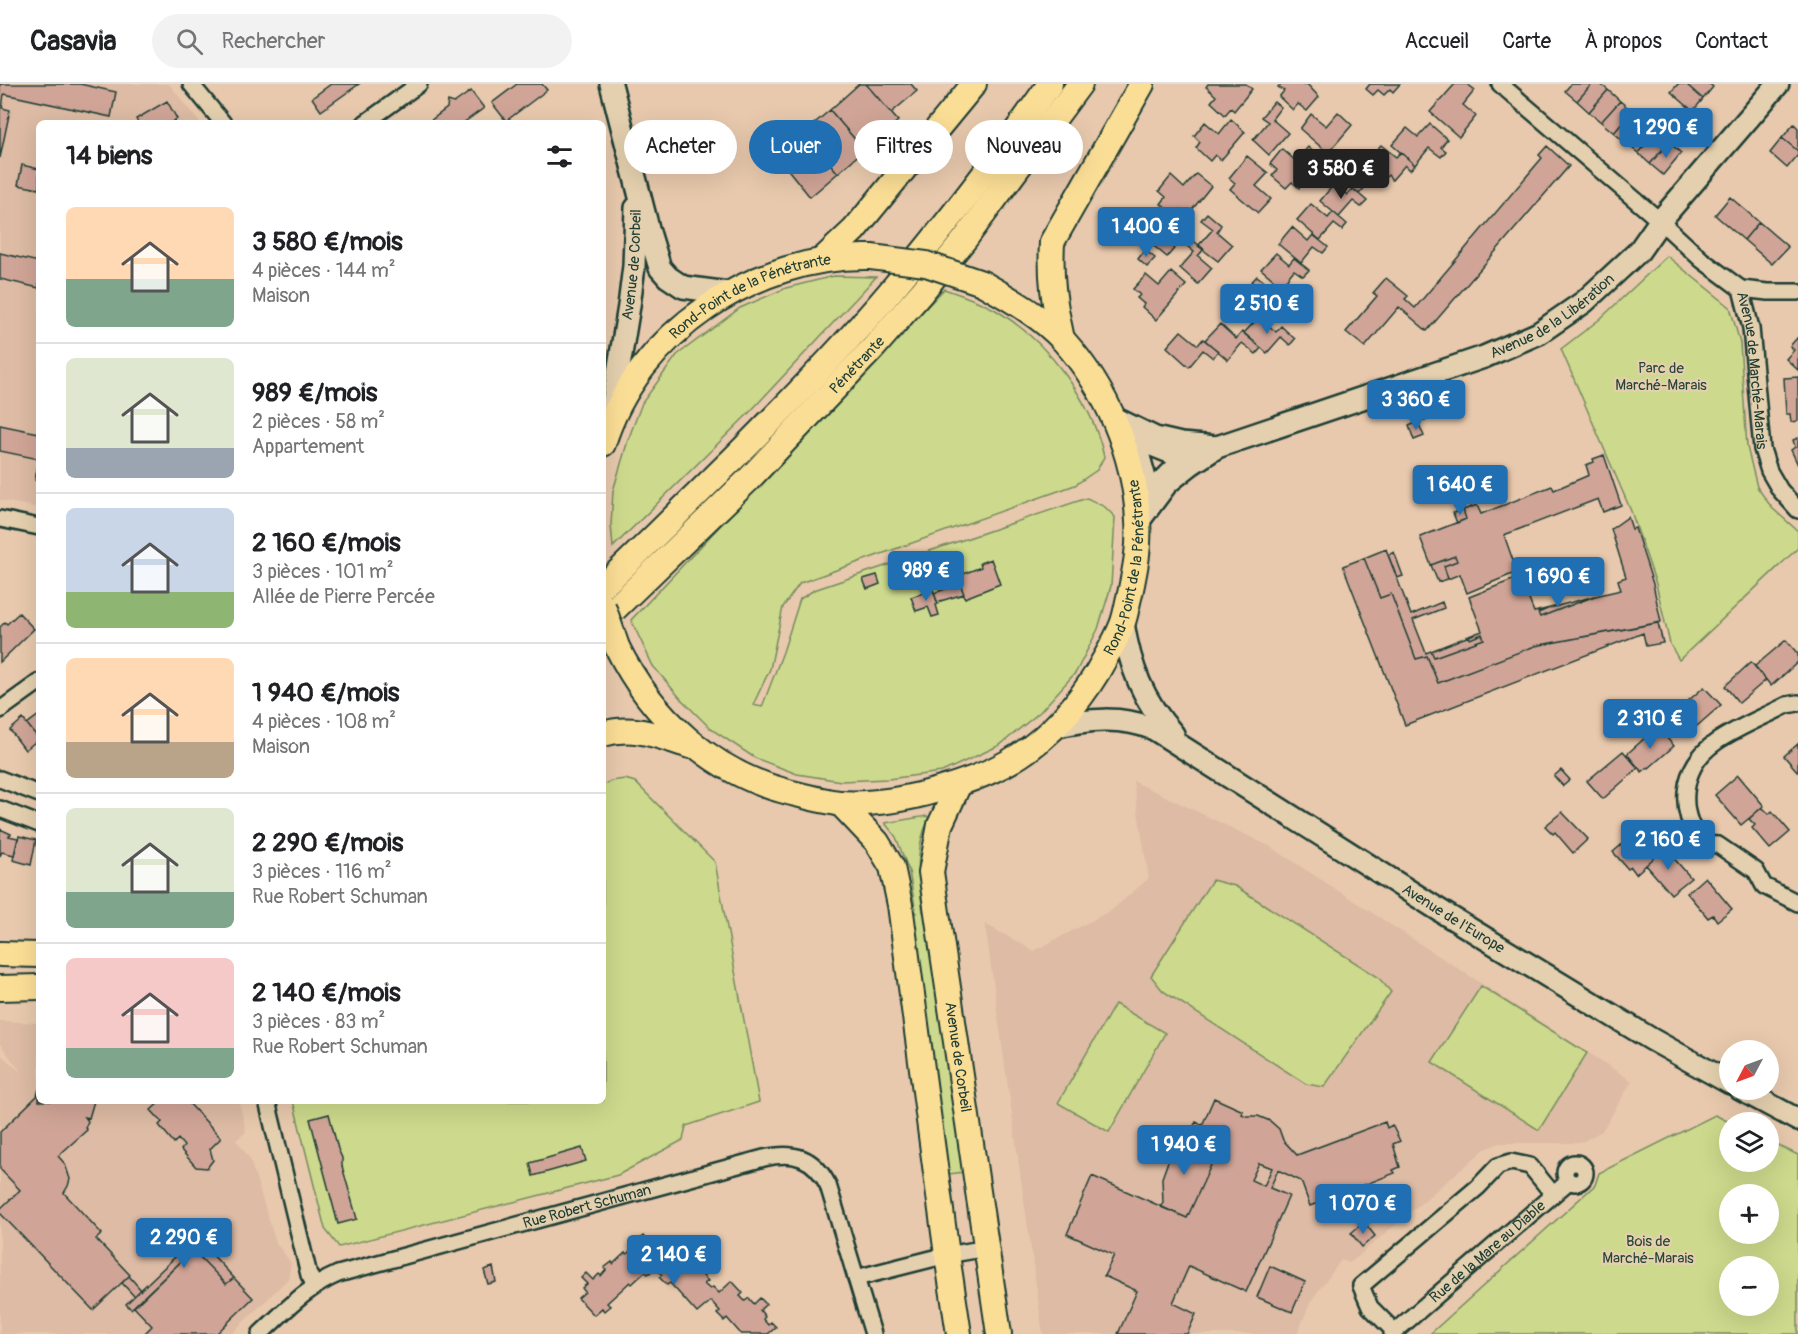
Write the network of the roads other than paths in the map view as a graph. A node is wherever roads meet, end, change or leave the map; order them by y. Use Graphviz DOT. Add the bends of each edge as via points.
graph roads {
  1 [pos="191,84"];
  2 [pos="419,84"];
  3 [pos="611,84"];
  4 [pos="974,84"];
  5 [pos="1050,84"];
  6 [pos="1080,84"];
  7 [pos="1142,84"];
  8 [pos="1500,84"];
  9 [pos="1778,84"];
  10 [pos="221,120"];
  11 [pos="369,120"];
  12 [pos="637,183"];
  13 [pos="1660,221"];
  14 [pos="822,260"];
  15 [pos="1741,289"];
  16 [pos="728,292"];
  17 [pos="1798,292"];
  18 [pos="1062,339"];
  19 [pos="1114,418"];
  20 [pos="610,419"];
  21 [pos="606,433"];
  22 [pos="1217,447"];
  23 [pos="1798,510"];
  24 [pos="0,519"];
  25 [pos="1138,522"];
  26 [pos="36,525"];
  27 [pos="606,583"];
  28 [pos="606,615"];
  29 [pos="606,617"];
  30 [pos="1123,623"];
  31 [pos="36,686"];
  32 [pos="1798,703"];
  33 [pos="0,710"];
  34 [pos="1054,726"];
  35 [pos="606,733"];
  36 [pos="1183,746"];
  37 [pos="697,748"];
  38 [pos="0,779"];
  39 [pos="959,784"];
  40 [pos="36,793"];
  41 [pos="840,803"];
  42 [pos="0,809"];
  43 [pos="36,823"];
  44 [pos="1798,903"];
  45 [pos="0,954"];
  46 [pos="36,955"];
  47 [pos="36,987"];
  48 [pos="0,988"];
  49 [pos="1719,1078"];
  50 [pos="1761,1100"];
  51 [pos="268,1104"];
  52 [pos="1798,1120"];
  53 [pos="1569,1181"];
  54 [pos="1553,1194"];
  55 [pos="987,1248"];
  56 [pos="946,1255"];
  57 [pos="856,1278"];
  58 [pos="315,1285"];
  59 [pos="1393,1332"];
  60 [pos="260,1334"];
  61 [pos="873,1334"];
  62 [pos="959,1334"];
  63 [pos="999,1334"];
  1 -- 10 [label="street"];
  2 -- 11 [label="street"];
  3 -- 12 [label="main road, Avenue de Corbeil"];
  4 -- 14 [label="main road" via="854,230"];
  5 -- 27 [label="main road, Pénétrante" via="957,210 874,311 772,421"];
  6 -- 29 [label="main road, Pénétrante" via="972,231 915,300 748,480"];
  7 -- 18 [label="main road" via="1052,242 1052,294"];
  8 -- 13 [label="street, Avenue de Marché-Marais"];
  9 -- 13 [label="main road, Avenue de la Libération"];
  12 -- 16 [label="main road, Avenue de Corbeil" via="657,261 664,273 683,287"];
  12 -- 20 [label="main road, Avenue de Corbeil" via="634,266"];
  13 -- 15 [label="street, Avenue de Marché-Marais"];
  13 -- 22 [label="main road, Avenue de la Libération" via="1639,251 1584,302 1525,340"];
  14 -- 16 [label="main road, Rond-Point de la Pénétrante" via="774,273"];
  14 -- 18 [label="main road, Rond-Point de la Pénétrante, bridge" via="852,256 926,264 982,283 1023,306"];
  15 -- 17 [label="street"];
  15 -- 23 [label="street, Avenue de Marché-Marais" via="1751,328 1762,449 1780,490"];
  16 -- 20 [label="main road, Rond-Point de la Pénétrante" via="656,351"];
  18 -- 19 [label="main road, Rond-Point de la Pénétrante"];
  19 -- 22 [label="main road, Avenue de la Libération" via="1155,438"];
  19 -- 25 [label="main road, Rond-Point de la Pénétrante" via="1130,465"];
  20 -- 21 [label="main road, Rond-Point de la Pénétrante"];
  22 -- 25 [label="main road, Avenue de la Libération" via="1167,483"];
  24 -- 26 [label="street"];
  25 -- 30 [label="main road, Rond-Point de la Pénétrante" via="1136,564"];
  28 -- 37 [label="main road, Rond-Point de la Pénétrante, bridge" via="617,647 645,695"];
  30 -- 34 [label="main road, Rond-Point de la Pénétrante" via="1089,685"];
  30 -- 36 [label="main road, Avenue de l'Europe" via="1141,690"];
  31 -- 33 [label="street"];
  32 -- 44 [label="street" via="1716,742 1696,763 1687,780 1684,800 1690,826 1702,844 1718,845 1756,872 1764,886"];
  34 -- 36 [label="main road, Avenue de l'Europe" via="1084,720 1126,720 1154,729"];
  34 -- 39 [label="main road, Rond-Point de la Pénétrante" via="1020,755 992,772"];
  35 -- 37 [label="main road" via="618,729 644,731"];
  36 -- 49 [label="main road, Avenue de l'Europe" via="1447,915"];
  37 -- 41 [label="main road, Rond-Point de la Pénétrante" via="766,786"];
  38 -- 40 [label="street"];
  39 -- 41 [label="main road, Rond-Point de la Pénétrante" via="910,798"];
  39 -- 55 [label="main road, Avenue de Corbeil" via="940,825 931,872"];
  41 -- 56 [label="main road" via="877,842 892,867"];
  42 -- 43 [label="street"];
  45 -- 46 [label="main road"];
  47 -- 48 [label="main road"];
  50 -- 52 [label="main road"];
  51 -- 58 [label="street" via="309,1275"];
  53 -- 54 [label="street, Rue de la Mare au Diable"];
  54 -- 59 [label="street, Rue de la Mare au Diable"];
  54 -- 59 [label="street, Rue de la Mare au Diable" via="1530,1166 1511,1162 1498,1166 1361,1286 1370,1307"];
  55 -- 56 [label="street"];
  55 -- 63 [label="main road, Avenue de Corbeil"];
  56 -- 57 [label="street"];
  56 -- 62 [label="main road"];
  57 -- 58 [label="street, Rue Robert Schuman" via="822,1173 810,1162 785,1155 514,1225 338,1274"];
  57 -- 61 [label="street, Rue Robert Schuman"];
  58 -- 60 [label="street, Rue Robert Schuman"];
}
